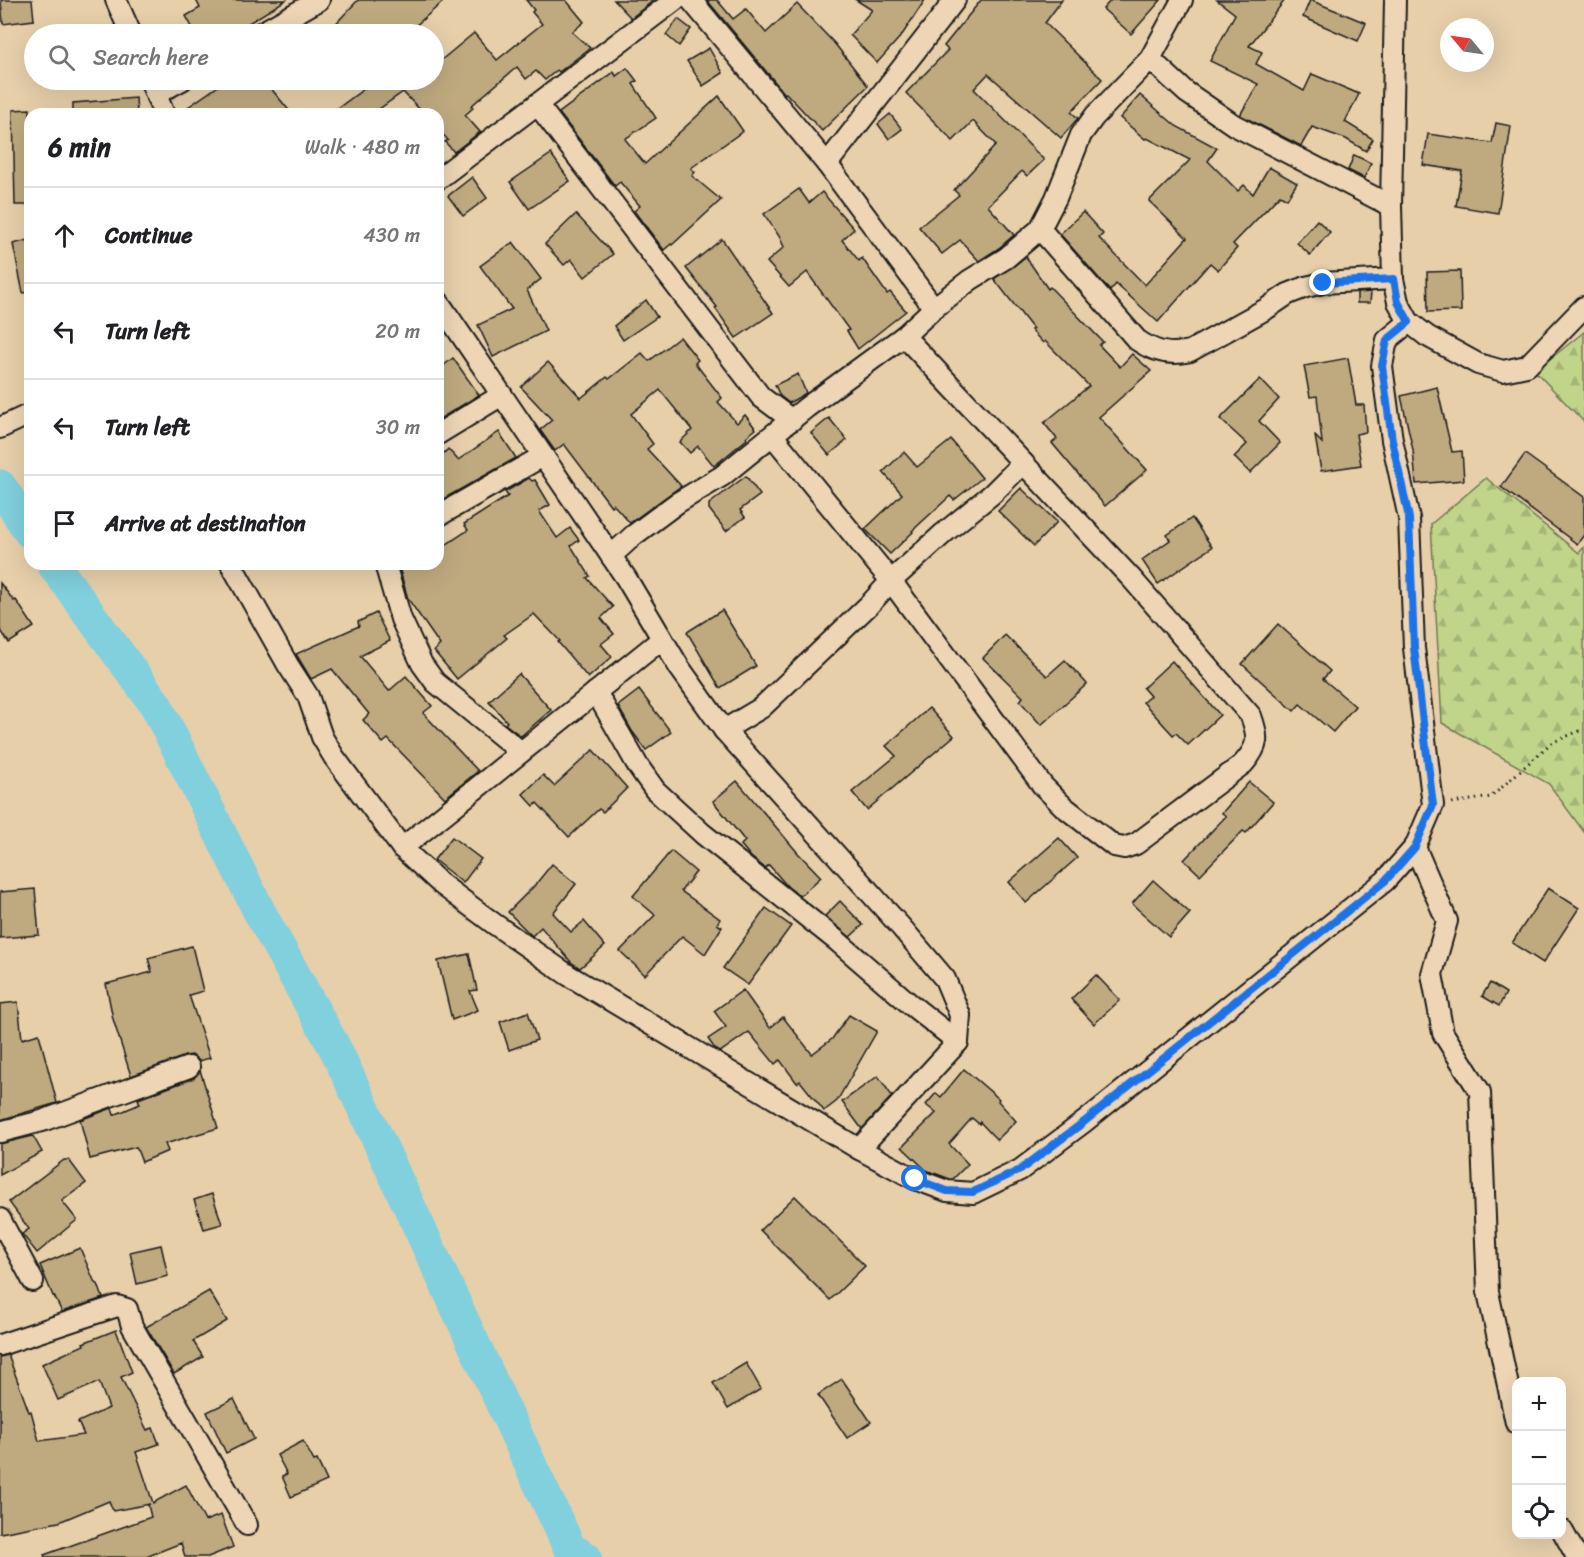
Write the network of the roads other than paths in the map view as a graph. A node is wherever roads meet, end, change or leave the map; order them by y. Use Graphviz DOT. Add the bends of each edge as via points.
graph roads {
  1 [pos="116,0"];
  2 [pos="319,0"];
  3 [pos="675,0"];
  4 [pos="691,0"];
  5 [pos="955,0"];
  6 [pos="1182,0"];
  7 [pos="1395,0"];
  8 [pos="127,24"];
  9 [pos="277,24"];
  10 [pos="1150,59"];
  11 [pos="154,90"];
  12 [pos="537,104"];
  13 [pos="162,108"];
  14 [pos="826,164"];
  15 [pos="444,174"];
  16 [pos="1391,206"];
  17 [pos="1040,229"];
  18 [pos="1394,279"];
  19 [pos="1584,307"];
  20 [pos="934,308"];
  21 [pos="444,310"];
  22 [pos="1409,322"];
  23 [pos="904,336"];
  24 [pos="502,395"];
  25 [pos="24,417"];
  26 [pos="792,420"];
  27 [pos="1,427"];
  28 [pos="444,430"];
  29 [pos="773,436"];
  30 [pos="543,456"];
  31 [pos="1023,463"];
  32 [pos="444,513"];
  33 [pos="611,556"];
  34 [pos="234,570"];
  35 [pos="386,570"];
  36 [pos="891,581"];
  37 [pos="662,639"];
  38 [pos="596,692"];
  39 [pos="724,730"];
  40 [pos="521,752"];
  41 [pos="1415,847"];
  42 [pos="402,848"];
  43 [pos="958,1042"];
  44 [pos="189,1067"];
  45 [pos="0,1132"];
  46 [pos="859,1149"];
  47 [pos="0,1219"];
  48 [pos="33,1281"];
  49 [pos="0,1345"];
  50 [pos="1512,1404"];
  51 [pos="247,1526"];
  52 [pos="1566,1537"];
  53 [pos="1577,1557"];
  1 -- 8 [label="street"];
  2 -- 9 [label="street"];
  3 -- 12 [label="street"];
  4 -- 14 [label="street"];
  5 -- 14 [label="street"];
  6 -- 10 [label="street"];
  7 -- 16 [label="street"];
  10 -- 16 [label="street" via="1186,92 1234,125"];
  10 -- 17 [label="street" via="1081,135"];
  11 -- 13 [label="street"];
  12 -- 15 [label="street"];
  12 -- 26 [label="street" via="761,397"];
  14 -- 20 [label="street"];
  16 -- 18 [label="street"];
  17 -- 18 [label="street" via="1137,340 1161,353 1190,351 1306,287"];
  17 -- 20 [label="street"];
  18 -- 22 [label="street" via="1398,302"];
  19 -- 22 [label="street" via="1527,366 1503,371 1478,364"];
  20 -- 23 [label="street"];
  21 -- 24 [label="street"];
  22 -- 41 [label="street" via="1387,340 1382,366 1392,440 1409,518 1414,648 1433,805"];
  23 -- 26 [label="street"];
  23 -- 31 [label="street"];
  24 -- 28 [label="street"];
  24 -- 30 [label="street"];
  25 -- 27 [label="street"];
  26 -- 29 [label="street"];
  29 -- 33 [label="street" via="722,476 677,503"];
  29 -- 36 [label="street"];
  30 -- 32 [label="street"];
  30 -- 33 [label="street"];
  31 -- 36 [label="street"];
  31 -- 36 [label="street" via="1132,579 1251,716 1256,731 1255,750 1243,764 1136,844 1114,846 1042,786"];
  33 -- 37 [label="street"];
  34 -- 42 [label="street" via="308,696 334,757"];
  35 -- 40 [label="street" via="401,619 435,682"];
  36 -- 39 [label="street" via="761,708"];
  37 -- 38 [label="street"];
  37 -- 39 [label="street"];
  38 -- 40 [label="street"];
  38 -- 43 [label="street" via="655,790 703,834"];
  39 -- 43 [label="street" via="945,979 960,1015"];
  40 -- 42 [label="street"];
  41 -- 46 [label="street" via="1385,881 1020,1170 973,1192 947,1191"];
  41 -- 50 [label="street" via="1447,921 1432,974 1443,1033 1480,1092 1488,1292"];
  42 -- 46 [label="street" via="441,884 568,975"];
  43 -- 46 [label="street"];
  44 -- 45 [label="street" via="42,1121"];
  47 -- 48 [label="street"];
  49 -- 51 [label="street" via="117,1306 128,1309 132,1326"];
  52 -- 53 [label="street"];
}
